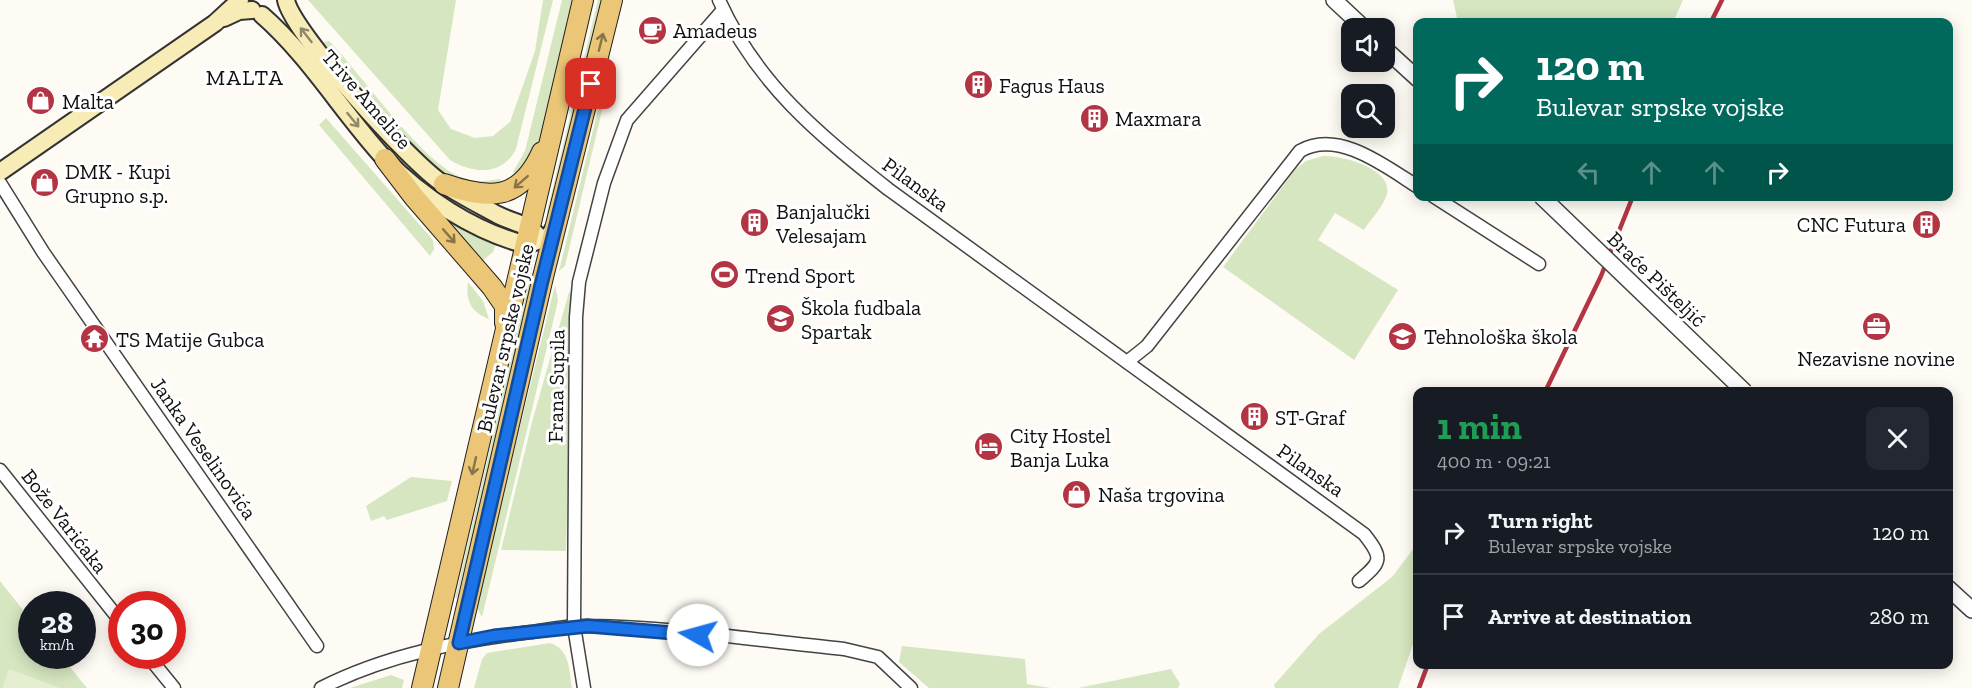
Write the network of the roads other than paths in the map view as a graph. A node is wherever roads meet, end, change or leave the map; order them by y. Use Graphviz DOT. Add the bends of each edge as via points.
graph roads {
  1 [pos="285,0"];
  2 [pos="583,0"];
  3 [pos="612,0"];
  4 [pos="1334,0"];
  5 [pos="721,5"];
  6 [pos="250,6"];
  7 [pos="1353,18"];
  8 [pos="1395,58"];
  9 [pos="1413,74"];
  10 [pos="558,113"];
  11 [pos="385,159"];
  12 [pos="0,172"];
  13 [pos="0,183"];
  14 [pos="444,184"];
  15 [pos="1413,184"];
  16 [pos="1441,201"];
  17 [pos="1545,201"];
  18 [pos="558,221"];
  19 [pos="533,238"];
  20 [pos="1539,264"];
  21 [pos="546,265"];
  22 [pos="505,333"];
  23 [pos="1127,362"];
  24 [pos="1740,387"];
  25 [pos="0,470"];
  26 [pos="1359,581"];
  27 [pos="1953,593"];
  28 [pos="108,605"];
  29 [pos="1972,610"];
  30 [pos="574,626"];
  31 [pos="459,643"];
  32 [pos="317,646"];
  33 [pos="431,650"];
  34 [pos="159,669"];
  35 [pos="174,688"];
  36 [pos="321,688"];
  37 [pos="422,688"];
  38 [pos="448,688"];
  39 [pos="584,688"];
  40 [pos="911,688"];
  1 -- 6 [label="main road" via="276,13"];
  14 -- 1 [label="main road, Trive Amelice, one-way" via="411,157 369,112 294,19"];
  2 -- 10 [label="main road, Bulevar srpske vojske"];
  18 -- 3 [label="main road, Bulevar srpske vojske, one-way"];
  4 -- 7 [label="street"];
  5 -- 23 [label="street, Pilanska" via="737,38 801,118 888,189"];
  5 -- 30 [label="street, Frana Supila" via="627,120 604,183 579,282"];
  6 -- 11 [label="main road, Trive Amelice, one-way" via="297,52"];
  6 -- 12 [label="main road" via="215,22"];
  8 -- 9 [label="street"];
  10 -- 14 [label="main road, one-way" via="537,164 515,189 475,195"];
  10 -- 19 [label="main road, Bulevar srpske vojske"];
  11 -- 19 [label="main road, Trive Amelice" via="435,201 492,234"];
  11 -- 22 [label="main road, one-way" via="501,299 505,306"];
  13 -- 32 [label="street, Janka Veselinovića" via="43,252"];
  14 -- 19 [label="main road, Trive Amelice"];
  15 -- 23 [label="street" via="1345,148 1322,144 1300,151 1147,346"];
  16 -- 20 [label="street"];
  17 -- 24 [label="street, Braće Pišteljić, bridge"];
  18 -- 19 [label="main road" via="549,236"];
  18 -- 21 [label="main road, Bulevar srpske vojske"];
  19 -- 21 [label="main road"];
  19 -- 22 [label="main road, Bulevar srpske vojske"];
  21 -- 31 [label="main road, Bulevar srpske vojske"];
  22 -- 33 [label="main road, Bulevar srpske vojske, one-way"];
  23 -- 26 [label="street, Pilanska" via="1364,534 1378,553 1378,560 1376,568"];
  25 -- 28 [label="street, Bože Varićaka"];
  27 -- 29 [label="street"];
  30 -- 31 [label="street"];
  30 -- 39 [label="street, Frana Supila"];
  30 -- 40 [label="street" via="635,627 844,649 878,657"];
  31 -- 33 [label="street"];
  31 -- 38 [label="main road, Bulevar srpske vojske"];
  33 -- 36 [label="street" via="372,664"];
  33 -- 37 [label="main road, Bulevar srpske vojske"];
  34 -- 35 [label="street"];
}
